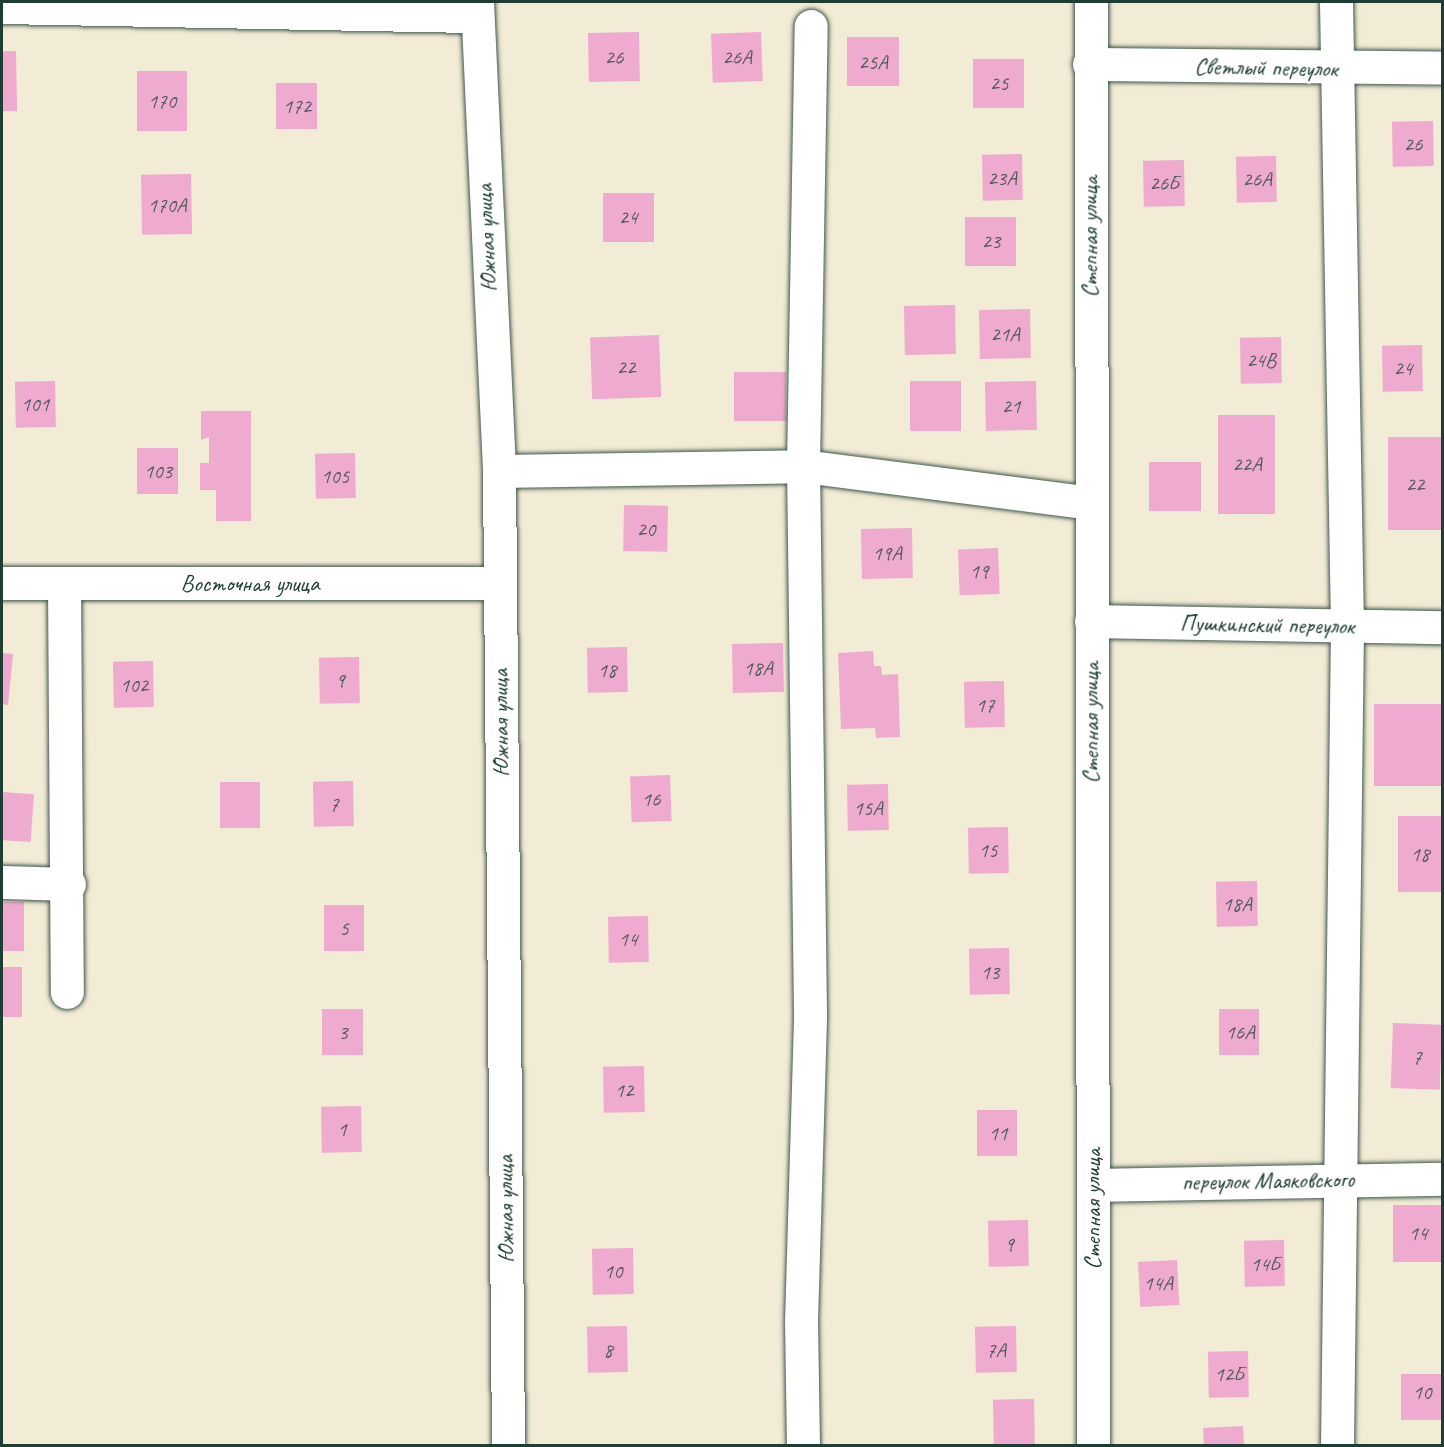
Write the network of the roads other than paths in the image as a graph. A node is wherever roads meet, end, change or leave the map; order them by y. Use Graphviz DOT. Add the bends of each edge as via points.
graph roads {
  1 [pos="1091,2"];
  2 [pos="1336,2"];
  3 [pos="2,7"];
  4 [pos="477,9"];
  5 [pos="811,26"];
  6 [pos="1089,64"];
  7 [pos="1443,68"];
  8 [pos="1336,69"];
  9 [pos="803,466"];
  10 [pos="499,471"];
  11 [pos="1091,503"];
  12 [pos="2,583"];
  13 [pos="499,583"];
  14 [pos="64,585"];
  15 [pos="1091,621"];
  16 [pos="1347,627"];
  17 [pos="1443,627"];
  18 [pos="2,882"];
  19 [pos="69,884"];
  20 [pos="67,992"];
  21 [pos="1338,1179"];
  22 [pos="1443,1179"];
  23 [pos="1093,1185"];
  24 [pos="508,1446"];
  25 [pos="803,1446"];
  26 [pos="1093,1446"];
  27 [pos="1337,1446"];
  1 -- 6 [label="street, Степная улица"];
  2 -- 8 [label="street"];
  3 -- 4 [label="street"];
  4 -- 10 [label="street, Южная улица"];
  5 -- 9 [label="street"];
  6 -- 8 [label="street, Светлый переулок"];
  6 -- 11 [label="street, Степная улица"];
  7 -- 8 [label="street, Светлый переулок"];
  8 -- 16 [label="street"];
  9 -- 10 [label="street"];
  9 -- 11 [label="street"];
  9 -- 25 [label="street" via="810,1013 801,1322"];
  10 -- 13 [label="street, Южная улица"];
  11 -- 15 [label="street, Степная улица"];
  12 -- 14 [label="street, Восточная улица"];
  13 -- 14 [label="street, Восточная улица"];
  13 -- 24 [label="street, Южная улица"];
  14 -- 19 [label="street"];
  15 -- 16 [label="street, Пушкинский переулок"];
  15 -- 23 [label="street, Степная улица"];
  16 -- 17 [label="street, Пушкинский переулок"];
  16 -- 21 [label="street"];
  18 -- 19 [label="street"];
  19 -- 20 [label="street"];
  21 -- 22 [label="street, переулок Маяковского"];
  21 -- 23 [label="street, переулок Маяковского"];
  21 -- 27 [label="street"];
  23 -- 26 [label="street, Степная улица"];
}
